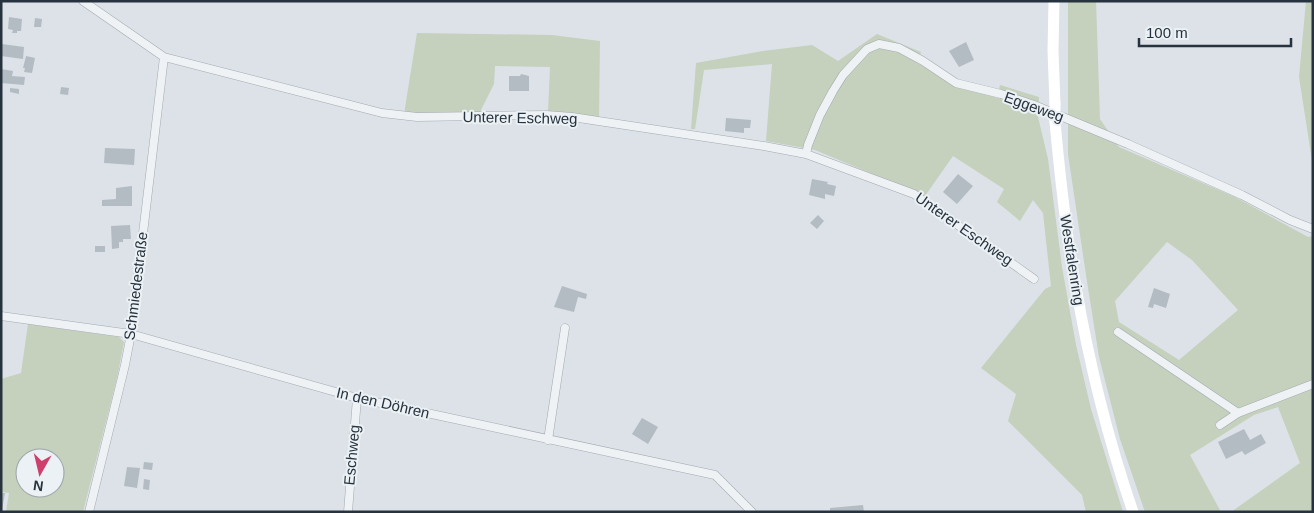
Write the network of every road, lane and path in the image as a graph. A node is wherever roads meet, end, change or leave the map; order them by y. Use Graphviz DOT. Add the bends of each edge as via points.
graph roads {
  1 [pos="83,1"];
  2 [pos="1054,1"];
  3 [pos="164,57"];
  4 [pos="806,154"];
  5 [pos="1313,229"];
  6 [pos="1034,279"];
  7 [pos="1,316"];
  8 [pos="565,328"];
  9 [pos="1118,332"];
  10 [pos="131,334"];
  11 [pos="1313,384"];
  12 [pos="357,398"];
  13 [pos="1238,413"];
  14 [pos="1220,424"];
  15 [pos="548,440"];
  16 [pos="89,512"];
  17 [pos="348,512"];
  18 [pos="752,512"];
  19 [pos="1133,512"];
  1 -- 3 [label="street, Unterer Eschweg"];
  2 -- 19 [label="main road, Westfalenring, bridge" via="1056,122 1076,288 1093,371"];
  3 -- 4 [label="street, Unterer Eschweg" via="399,116 572,117"];
  3 -- 10 [label="street, Schmiedestraße"];
  4 -- 5 [label="street, Eggeweg" via="820,116 843,75 867,49 879,44 899,48 956,83 1034,105 1242,194"];
  4 -- 6 [label="street, Unterer Eschweg" via="914,194"];
  7 -- 10 [label="street, In den Döhren"];
  8 -- 15 [label="street"];
  9 -- 13 [label="street"];
  10 -- 12 [label="street, In den Döhren"];
  10 -- 16 [label="street, Schmiedestraße"];
  11 -- 13 [label="street"];
  12 -- 15 [label="street, In den Döhren"];
  12 -- 17 [label="street, Eschweg"];
  13 -- 14 [label="street"];
  15 -- 18 [label="street, In den Döhren" via="715,475"];
}
